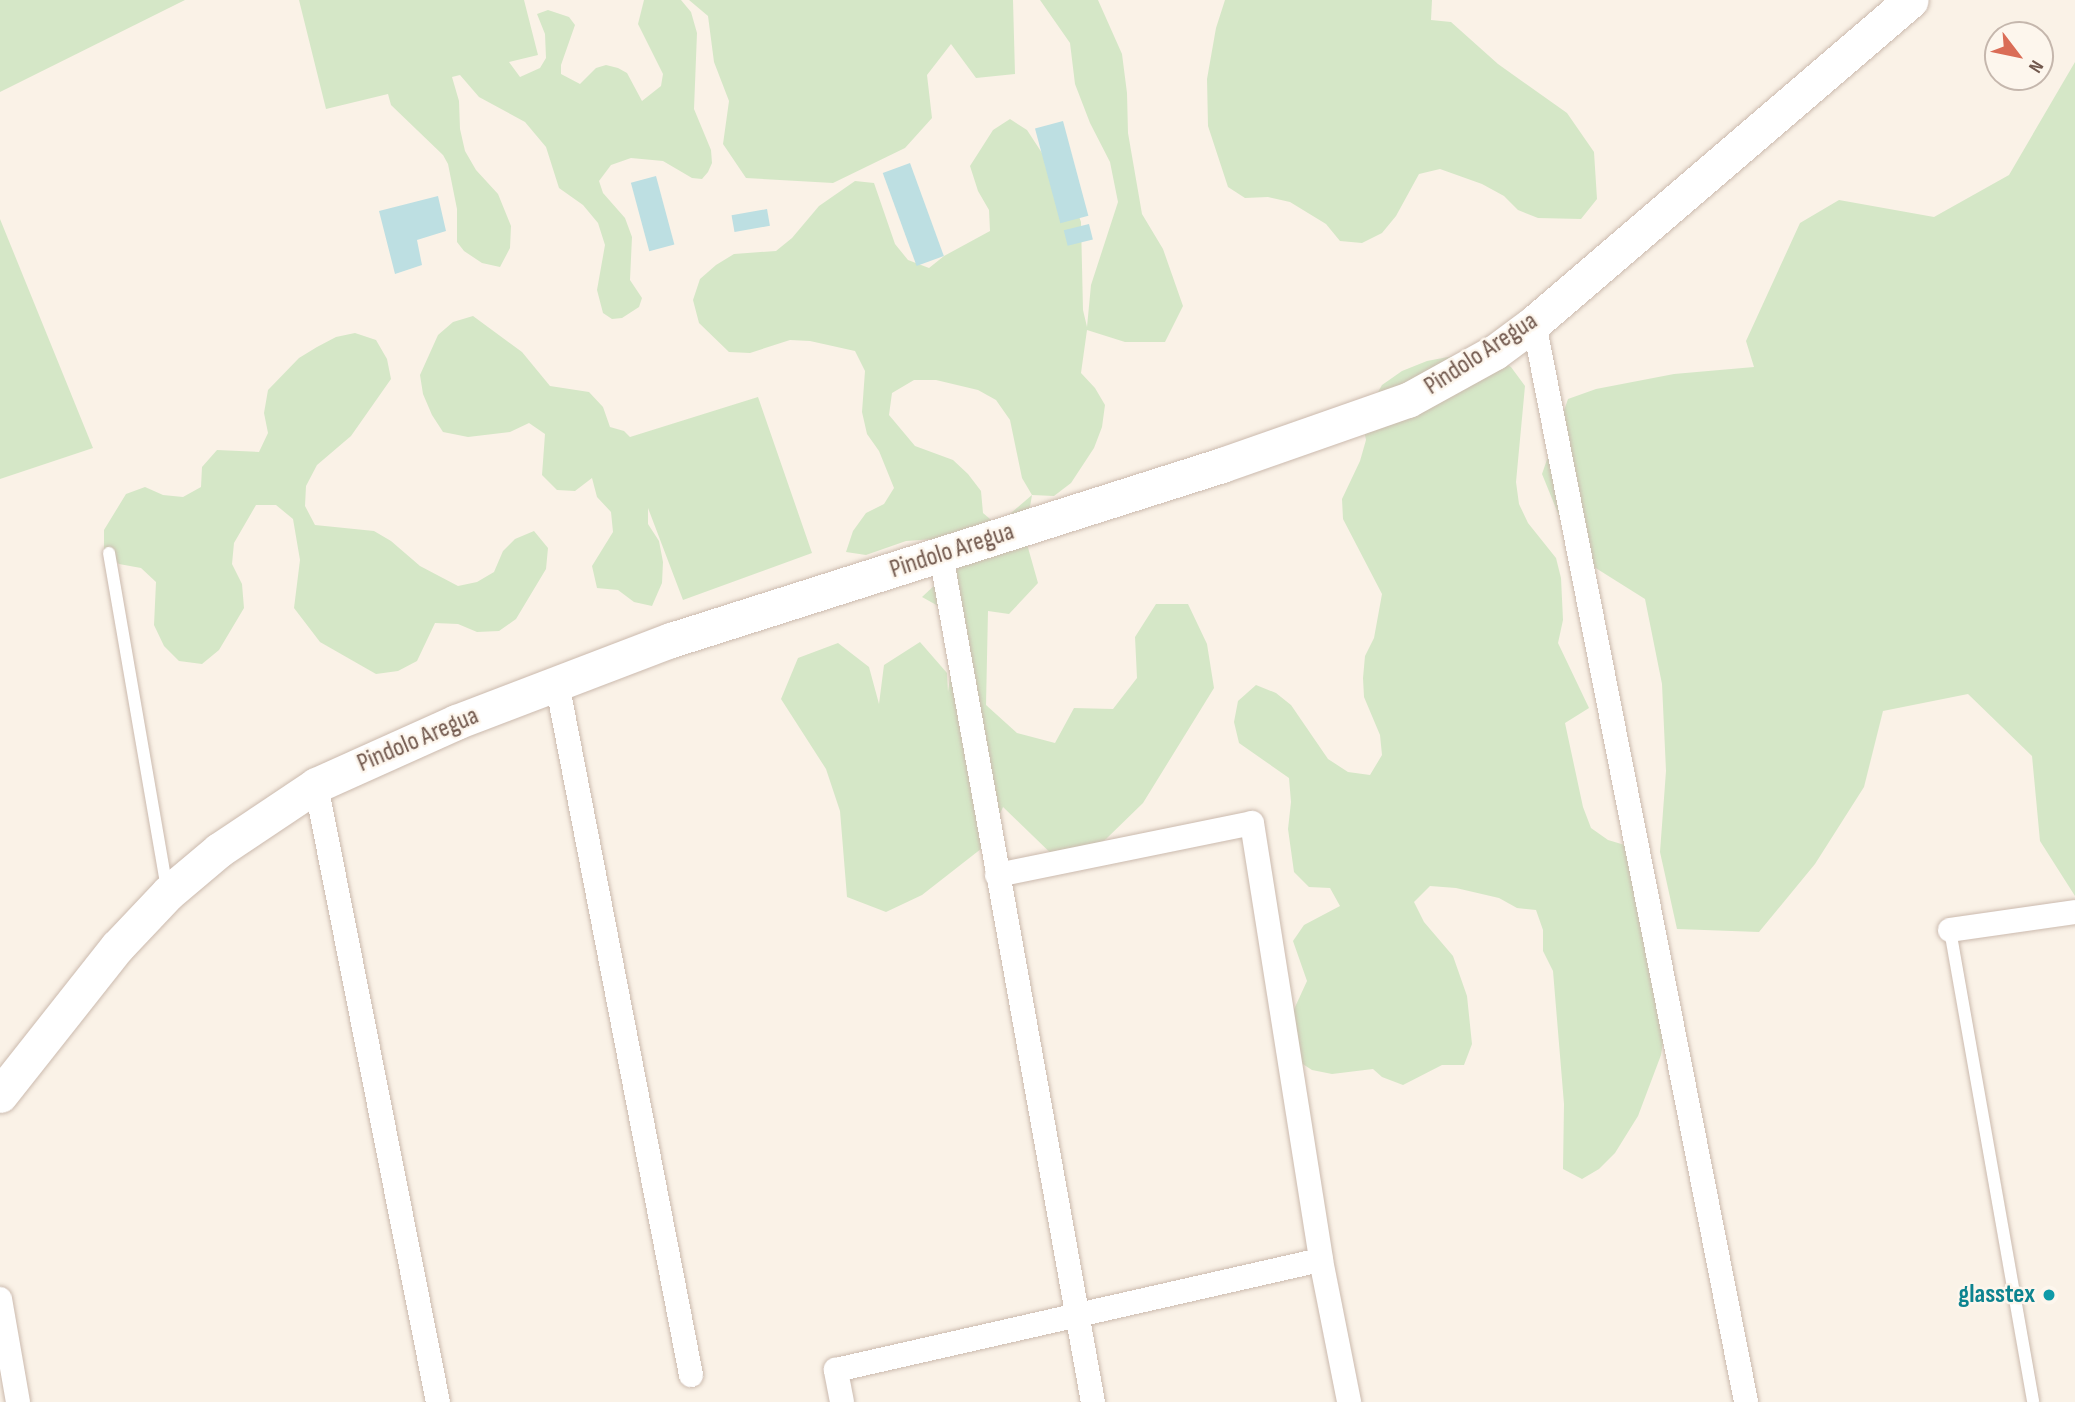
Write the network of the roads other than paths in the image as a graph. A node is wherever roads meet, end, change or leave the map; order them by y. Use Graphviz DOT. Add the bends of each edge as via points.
graph roads {
  1 [pos="1911,0"];
  2 [pos="1534,323"];
  3 [pos="109,553"];
  4 [pos="941,555"];
  5 [pos="557,683"];
  6 [pos="316,785"];
  7 [pos="997,875"];
  8 [pos="168,893"];
  9 [pos="2075,912"];
  10 [pos="1950,930"];
  11 [pos="0,1095"];
  12 [pos="1321,1260"];
  13 [pos="0,1299"];
  14 [pos="1077,1315"];
  15 [pos="691,1375"];
  16 [pos="19,1402"];
  17 [pos="438,1402"];
  18 [pos="842,1402"];
  19 [pos="1093,1402"];
  20 [pos="1349,1402"];
  21 [pos="1745,1402"];
  22 [pos="2033,1402"];
  1 -- 2 [label="main road, Pindolo Aregua"];
  2 -- 4 [label="main road, Pindolo Aregua" via="1495,352 1408,400"];
  2 -- 21 [label="street"];
  3 -- 8 [label="lane"];
  4 -- 5 [label="main road, Pindolo Aregua" via="671,640"];
  4 -- 7 [label="street"];
  5 -- 6 [label="main road, Pindolo Aregua"];
  5 -- 15 [label="street"];
  6 -- 8 [label="main road, Pindolo Aregua" via="219,850"];
  6 -- 17 [label="street"];
  7 -- 12 [label="street" via="1252,823"];
  7 -- 14 [label="street"];
  8 -- 11 [label="main road, Pindolo Aregua" via="117,947"];
  9 -- 10 [label="street"];
  10 -- 22 [label="lane"];
  12 -- 14 [label="street"];
  12 -- 20 [label="street"];
  13 -- 16 [label="street"];
  14 -- 18 [label="street" via="836,1370"];
  14 -- 19 [label="street"];
}
